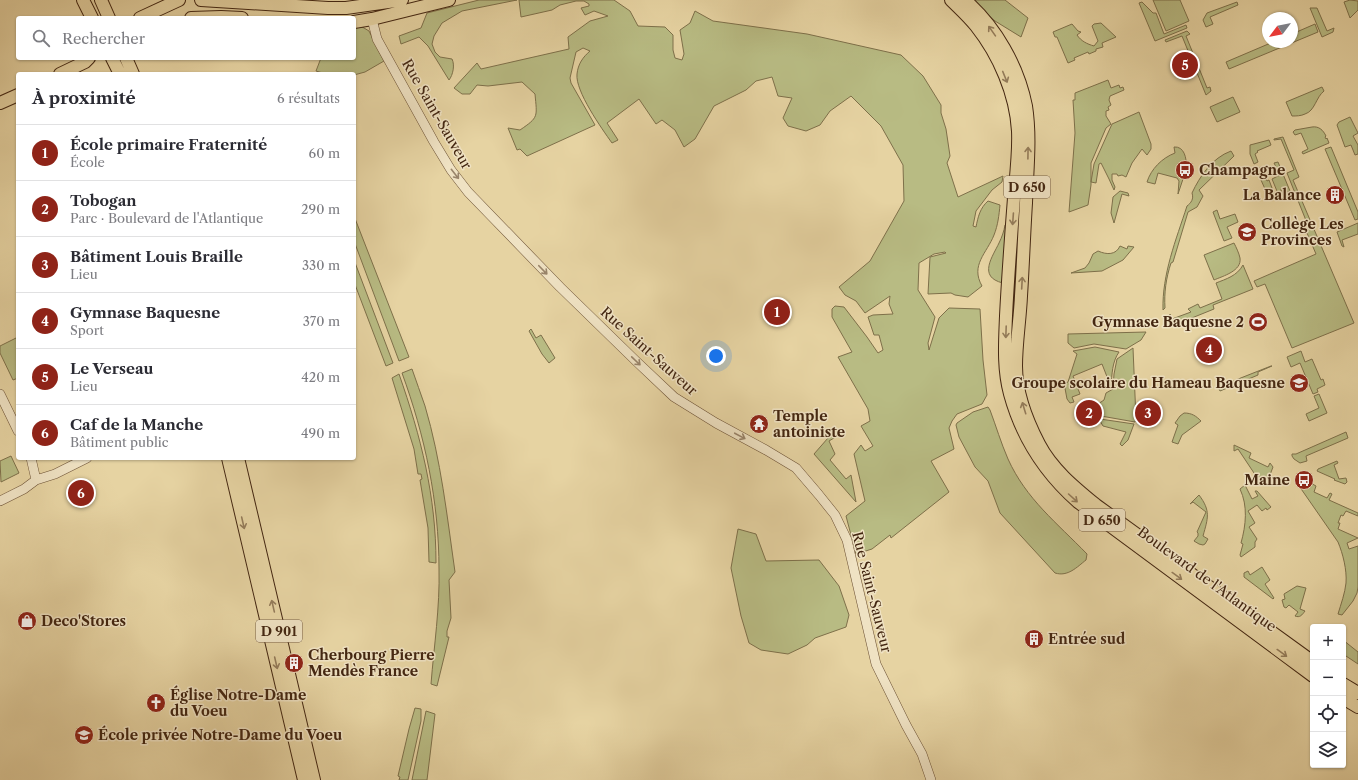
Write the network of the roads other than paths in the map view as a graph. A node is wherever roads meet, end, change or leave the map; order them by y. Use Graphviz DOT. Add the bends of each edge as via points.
graph roads {
  1 [pos="83,0"];
  2 [pos="179,0"];
  3 [pos="201,0"];
  4 [pos="402,0"];
  5 [pos="449,0"];
  6 [pos="951,0"];
  7 [pos="965,0"];
  8 [pos="376,2"];
  9 [pos="291,3"];
  10 [pos="91,16"];
  11 [pos="144,16"];
  12 [pos="372,19"];
  13 [pos="356,22"];
  14 [pos="87,60"];
  15 [pos="113,60"];
  16 [pos="127,60"];
  17 [pos="64,72"];
  18 [pos="119,72"];
  19 [pos="132,72"];
  20 [pos="16,96"];
  21 [pos="0,103"];
  22 [pos="0,394"];
  23 [pos="16,427"];
  24 [pos="31,460"];
  25 [pos="83,460"];
  26 [pos="228,460"];
  27 [pos="238,460"];
  28 [pos="36,480"];
  29 [pos="0,501"];
  30 [pos="1310,660"];
  31 [pos="1310,674"];
  32 [pos="1346,686"];
  33 [pos="1358,693"];
  34 [pos="1346,700"];
  35 [pos="1358,708"];
  36 [pos="304,780"];
  37 [pos="314,780"];
  38 [pos="931,780"];
  1 -- 10 [label="main road"];
  2 -- 11 [label="main road"];
  3 -- 9 [label="main road"];
  4 -- 8 [label="main road"];
  5 -- 12 [label="main road"];
  6 -- 31 [label="main road, Boulevard de l'Atlantique / D 650, one-way" via="989,44 1008,84 1014,107 1018,154 1005,351 1010,394 1033,450 1060,486 1078,502"];
  30 -- 7 [label="main road, Boulevard de l'Atlantique / D 650, one-way" via="1096,505 1054,466 1039,444 1021,398 1016,367 1028,158 1026,106 1019,81 1006,53 986,21"];
  8 -- 9 [label="main road" via="346,8"];
  8 -- 12 [label="main road"];
  12 -- 13 [label="main road"];
  12 -- 38 [label="street, Rue Saint-Sauveur, one-way" via="377,39 434,142 468,192 560,287 674,397 796,468 835,515 847,540 876,664 922,754"];
  14 -- 17 [label="main road"];
  15 -- 18 [label="main road"];
  16 -- 19 [label="main road"];
  20 -- 21 [label="main road"];
  22 -- 23 [label="street"];
  24 -- 28 [label="street"];
  25 -- 28 [label="street"];
  26 -- 36 [label="main road, D 901, one-way"];
  37 -- 27 [label="main road, D 901, one-way"];
  28 -- 29 [label="street"];
  32 -- 33 [label="main road"];
  34 -- 35 [label="main road"];
}
